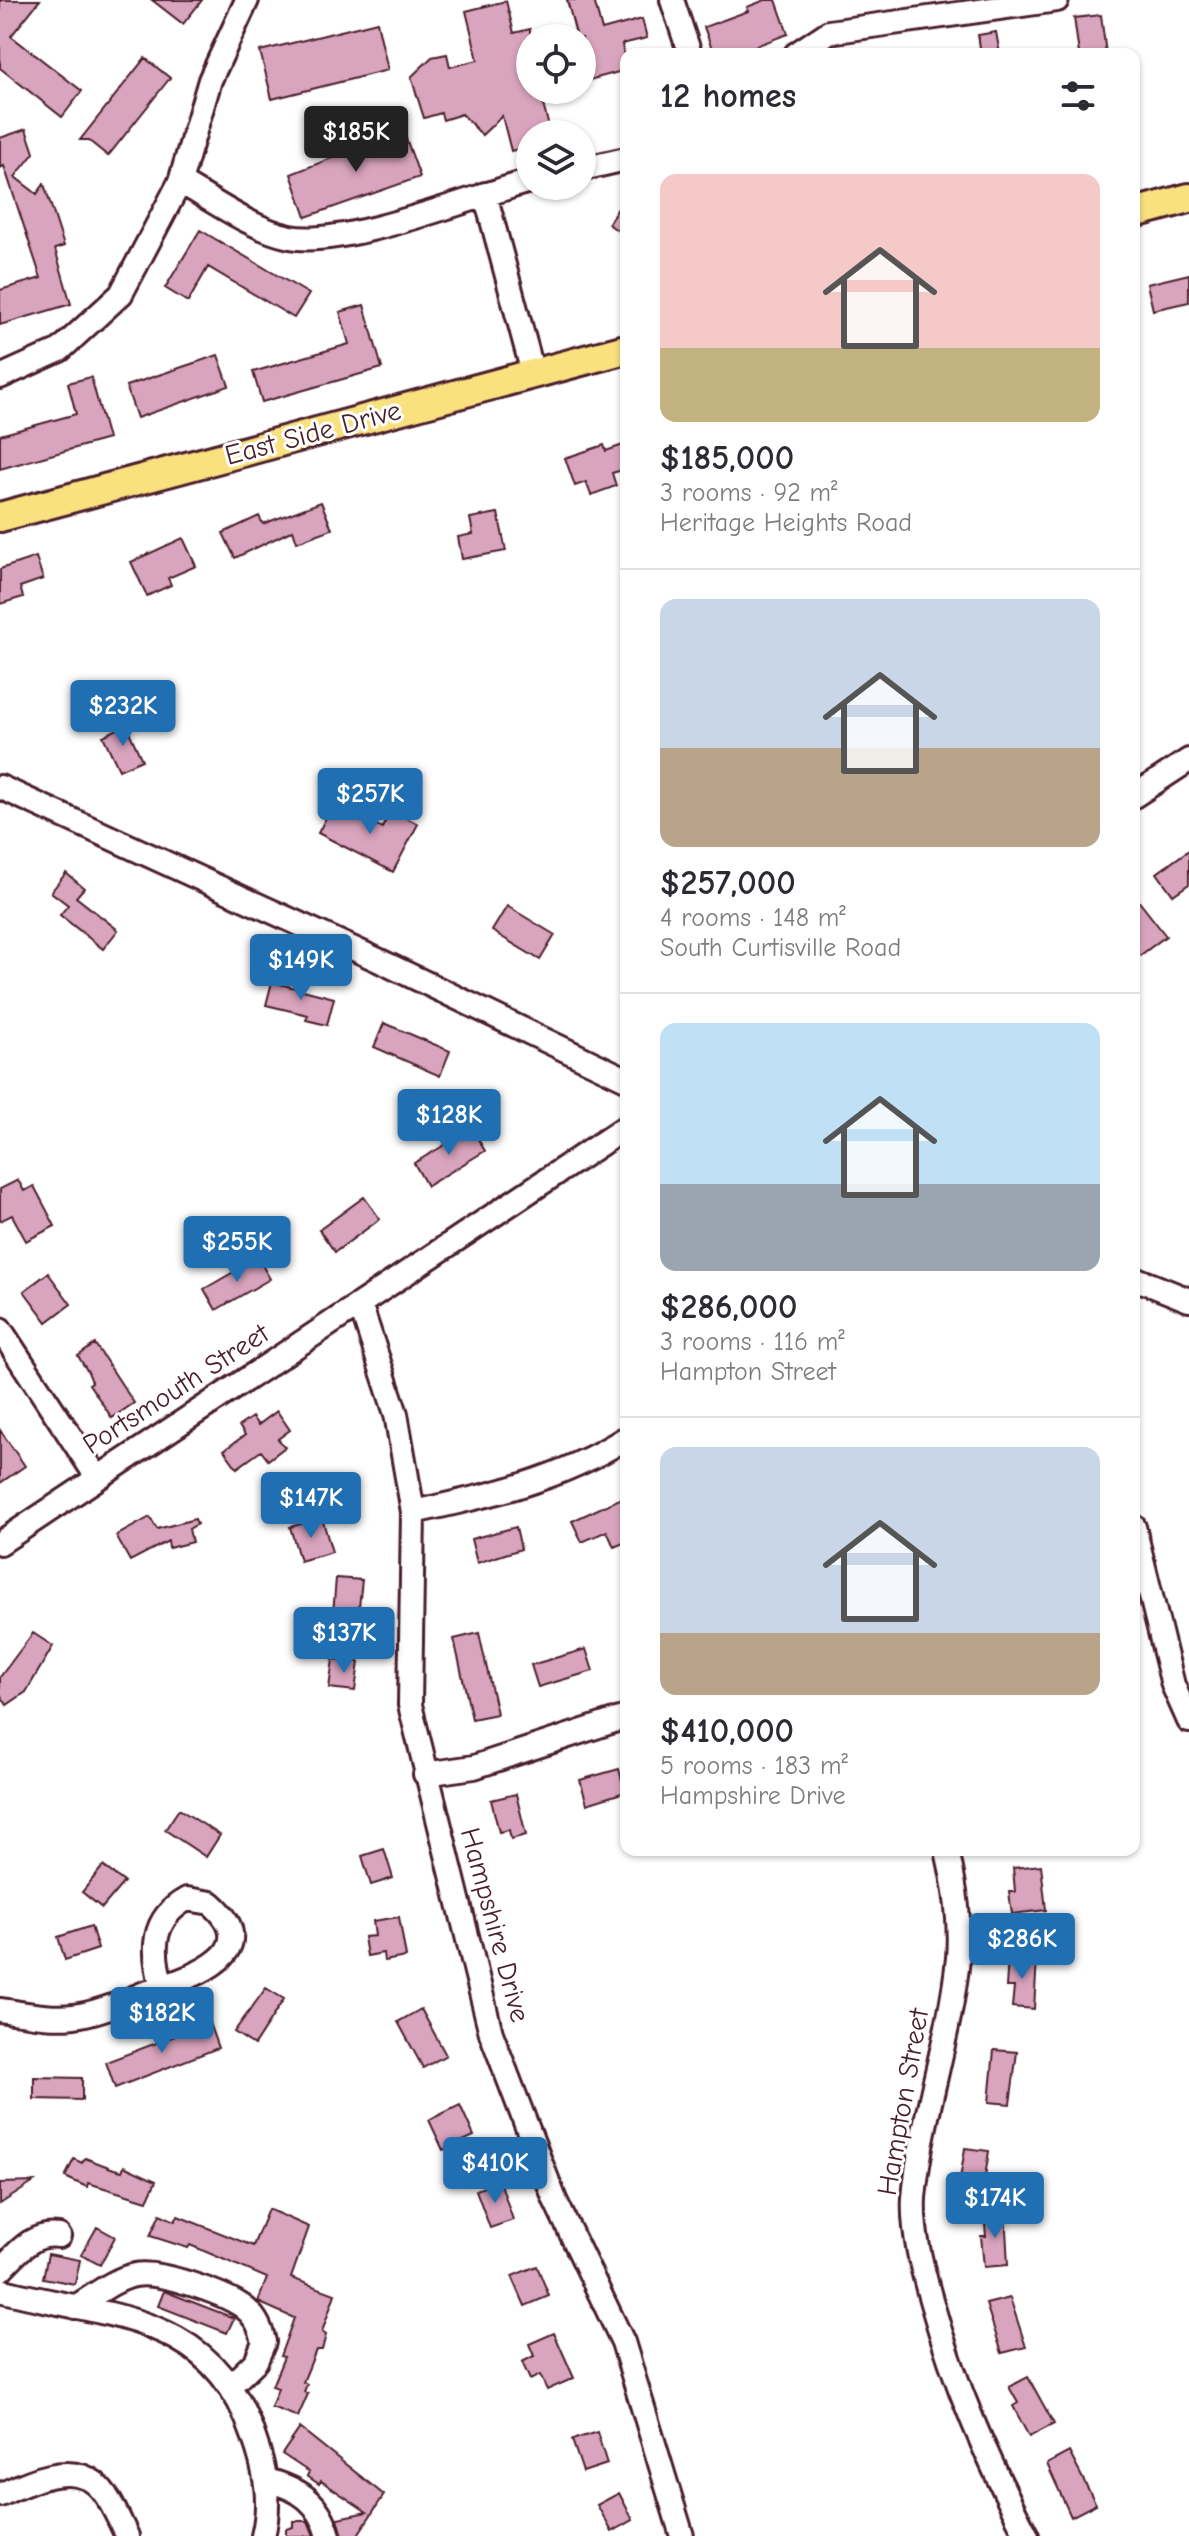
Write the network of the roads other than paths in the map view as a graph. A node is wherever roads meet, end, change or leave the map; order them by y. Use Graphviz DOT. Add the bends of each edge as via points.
graph roads {
  1 [pos="247,0"];
  2 [pos="672,0"];
  3 [pos="1057,0"];
  4 [pos="688,48"];
  5 [pos="805,48"];
  6 [pos="620,160"];
  7 [pos="596,166"];
  8 [pos="180,182"];
  9 [pos="516,185"];
  10 [pos="485,194"];
  11 [pos="1189,198"];
  12 [pos="1140,211"];
  13 [pos="620,351"];
  14 [pos="533,373"];
  15 [pos="0,377"];
  16 [pos="0,517"];
  17 [pos="1189,760"];
  18 [pos="0,787"];
  19 [pos="1140,792"];
  20 [pos="620,1076"];
  21 [pos="620,1131"];
  22 [pos="1140,1280"];
  23 [pos="1189,1300"];
  24 [pos="360,1304"];
  25 [pos="0,1329"];
  26 [pos="620,1441"];
  27 [pos="97,1477"];
  28 [pos="413,1512"];
  29 [pos="0,1543"];
  30 [pos="1140,1551"];
  31 [pos="620,1719"];
  32 [pos="1189,1721"];
  33 [pos="425,1774"];
  34 [pos="948,1856"];
  35 [pos="162,1987"];
  36 [pos="0,2010"];
  37 [pos="59,2236"];
  38 [pos="0,2270"];
  39 [pos="0,2290"];
  40 [pos="75,2307"];
  41 [pos="230,2386"];
  42 [pos="267,2480"];
  43 [pos="0,2495"];
  44 [pos="127,2536"];
  45 [pos="263,2536"];
  46 [pos="329,2536"];
  47 [pos="682,2536"];
  48 [pos="1027,2536"];
  1 -- 8 [label="street" via="210,80"];
  2 -- 4 [label="street"];
  3 -- 5 [label="street" via="829,32"];
  6 -- 7 [label="street"];
  8 -- 10 [label="street" via="269,231 308,239 378,226"];
  8 -- 15 [label="street" via="121,294 60,350"];
  9 -- 10 [label="street"];
  10 -- 14 [label="street"];
  11 -- 12 [label="main road"];
  13 -- 14 [label="main road, East Side Drive"];
  14 -- 16 [label="main road, East Side Drive"];
  17 -- 19 [label="street"];
  18 -- 20 [label="street"];
  21 -- 24 [label="street, Portsmouth Street"];
  22 -- 23 [label="street"];
  24 -- 27 [label="street, Portsmouth Street"];
  24 -- 28 [label="street, Hampshire Drive" via="396,1414"];
  25 -- 27 [label="street"];
  26 -- 28 [label="street" via="561,1473"];
  27 -- 29 [label="street, Portsmouth Street"];
  28 -- 33 [label="street, Hampshire Drive" via="410,1705"];
  30 -- 32 [label="street" via="1173,1685"];
  31 -- 33 [label="street" via="474,1767"];
  33 -- 47 [label="street, Hampshire Drive" via="491,2033 555,2200 623,2342"];
  34 -- 48 [label="street, Hampton Street" via="956,1891 958,1959 918,2164 918,2248 952,2376 977,2439"];
  35 -- 36 [label="street" via="78,2015"];
  37 -- 38 [label="street" via="34,2238"];
  39 -- 40 [label="street"];
  40 -- 41 [label="street" via="121,2316 180,2338 203,2354"];
  40 -- 41 [label="street" via="137,2274 157,2274 231,2300 257,2322 264,2342 256,2361"];
  41 -- 42 [label="street" via="248,2418"];
  42 -- 45 [label="street"];
  42 -- 46 [label="street" via="308,2498 320,2510"];
  43 -- 44 [label="street" via="55,2475 84,2478 103,2492"];
}
